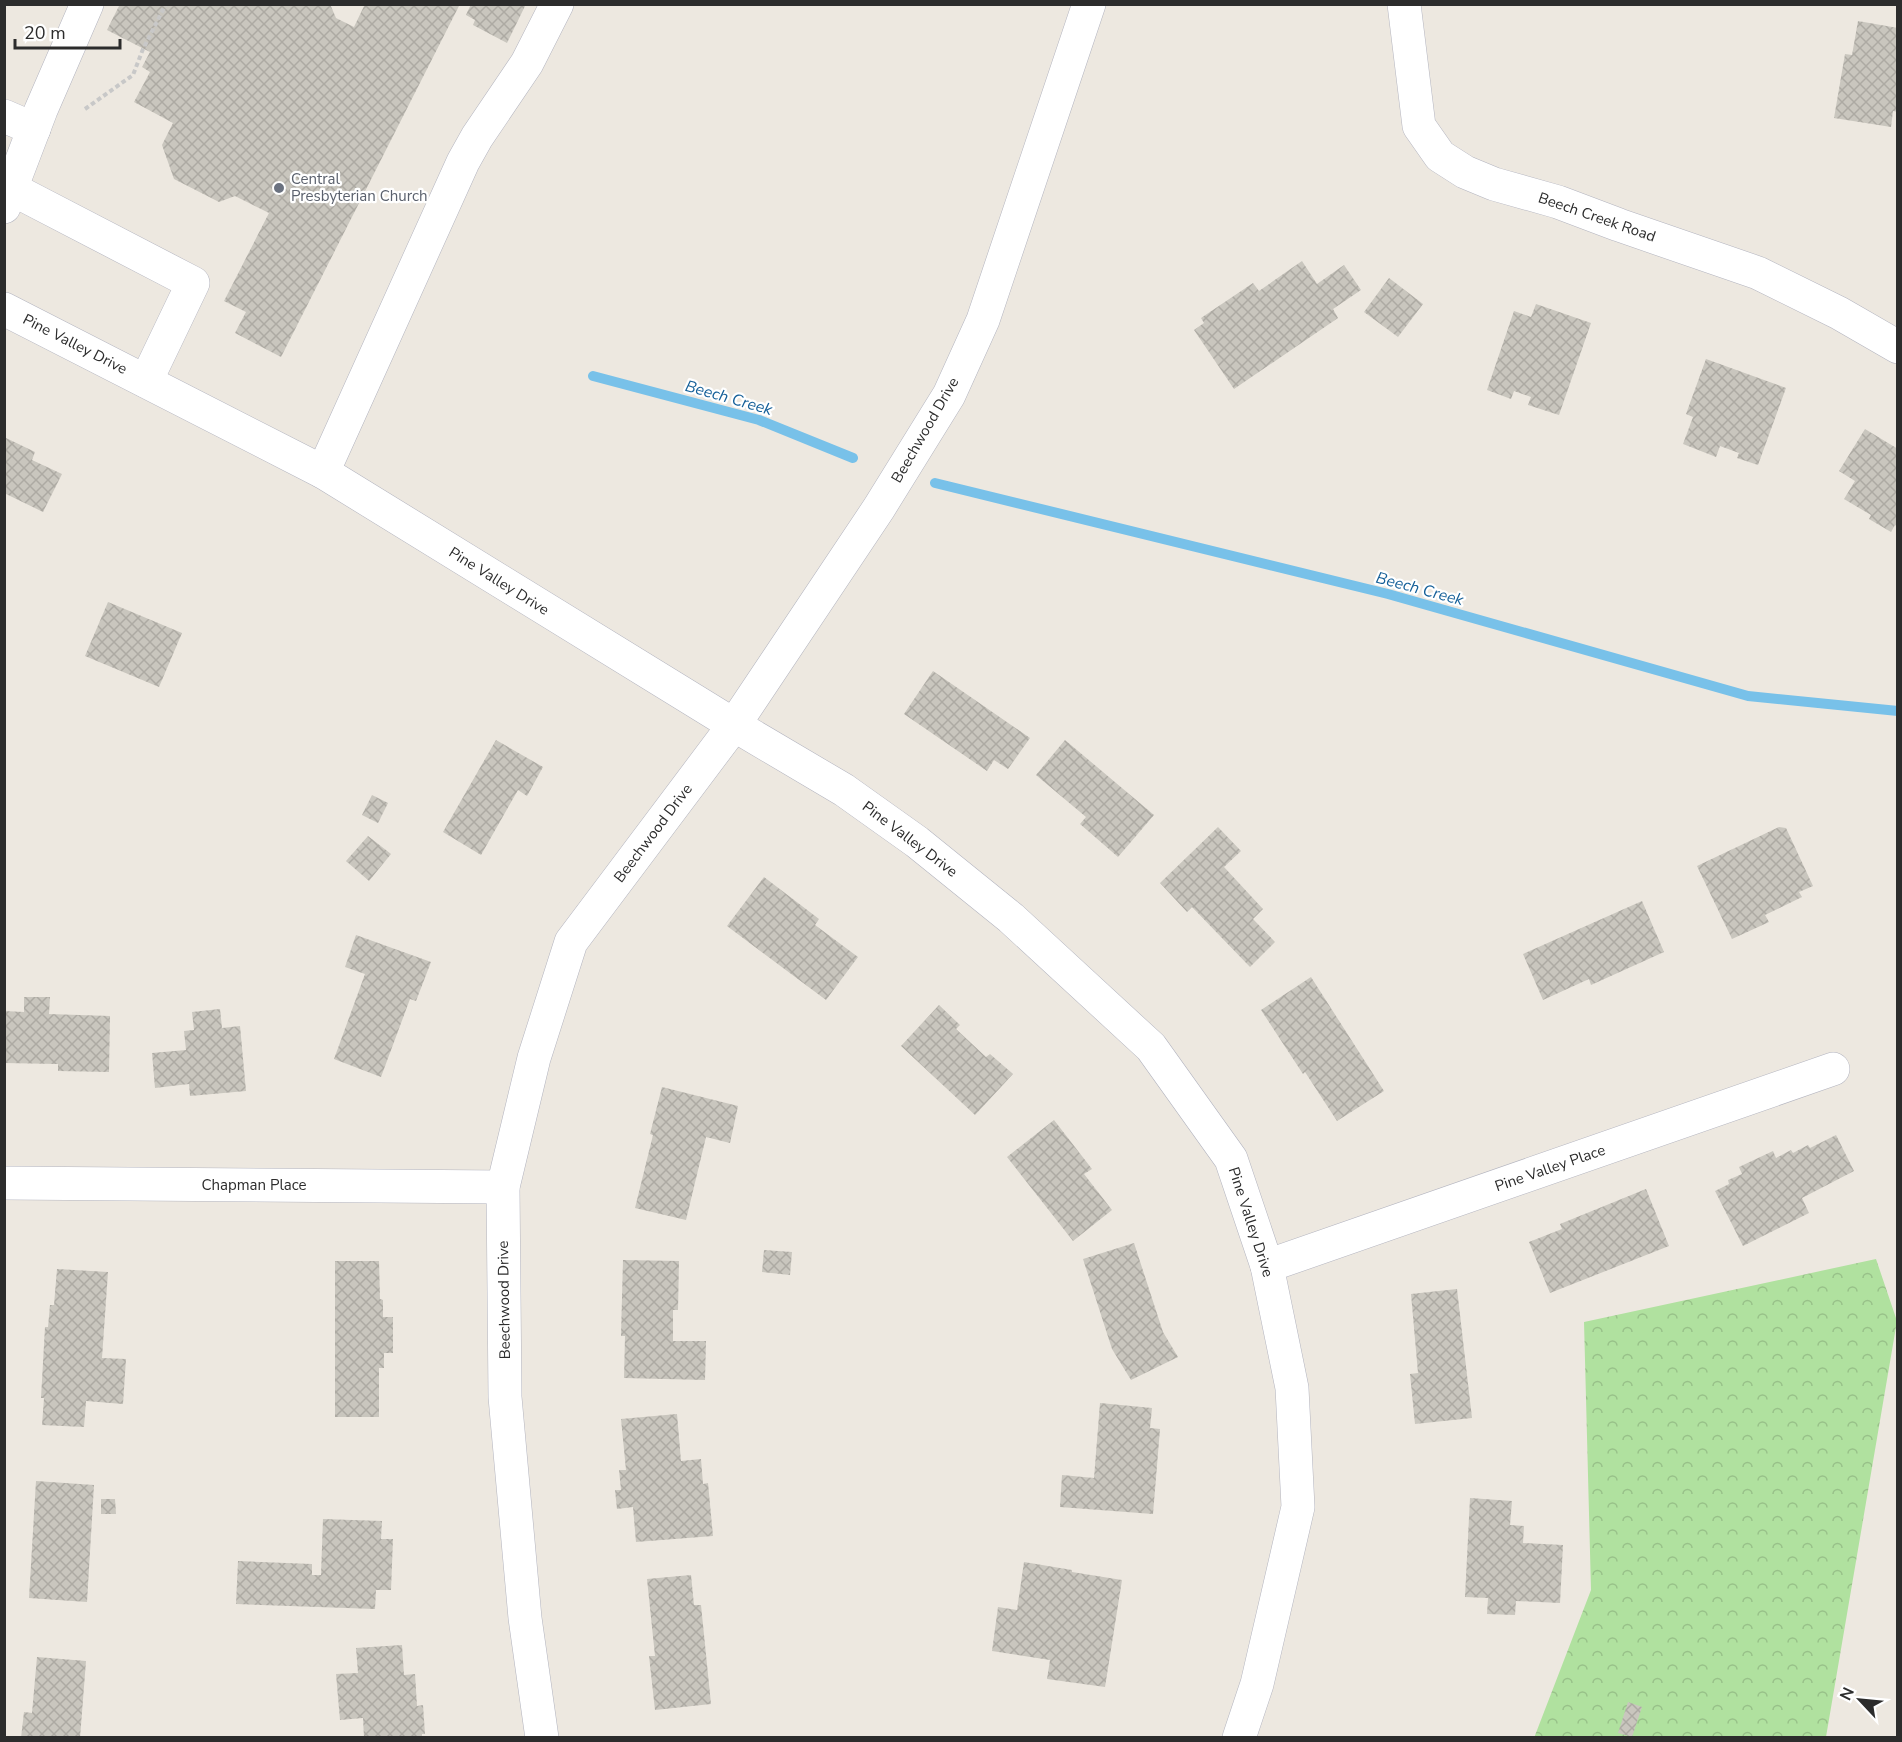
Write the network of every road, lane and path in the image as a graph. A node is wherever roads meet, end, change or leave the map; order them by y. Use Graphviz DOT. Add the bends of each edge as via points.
graph roads {
  1 [pos="87,4"];
  2 [pos="166,4"];
  3 [pos="556,4"];
  4 [pos="1089,4"];
  5 [pos="1404,4"];
  6 [pos="84,109"];
  7 [pos="4,116"];
  8 [pos="34,129"];
  9 [pos="8,198"];
  10 [pos="4,309"];
  11 [pos="1898,347"];
  12 [pos="146,381"];
  13 [pos="323,472"];
  14 [pos="734,725"];
  15 [pos="1833,1069"];
  16 [pos="4,1183"];
  17 [pos="503,1187"];
  18 [pos="1268,1266"];
  19 [pos="542,1737"];
  20 [pos="1239,1737"];
  1 -- 8 [label="street"];
  2 -- 6 [label="path" via="133,75"];
  3 -- 13 [label="street" via="526,63 464,162"];
  4 -- 14 [label="street, Beechwood Drive" via="983,320 949,395 879,508"];
  5 -- 11 [label="street, Beech Creek Road" via="1419,126 1440,156 1494,184 1558,202 1758,273"];
  7 -- 8 [label="street"];
  8 -- 9 [label="street"];
  9 -- 12 [label="street" via="193,283"];
  10 -- 12 [label="street, Pine Valley Drive"];
  12 -- 13 [label="street, Pine Valley Drive"];
  13 -- 14 [label="street, Pine Valley Drive"];
  14 -- 17 [label="street, Beechwood Drive" via="571,942 534,1058"];
  14 -- 18 [label="street, Pine Valley Drive" via="844,790 916,842 1011,918 1151,1047 1231,1159"];
  15 -- 18 [label="street, Pine Valley Place"];
  16 -- 17 [label="street, Chapman Place"];
  17 -- 19 [label="street, Beechwood Drive" via="505,1397 525,1618"];
  18 -- 20 [label="street, Pine Valley Drive" via="1292,1388 1298,1507 1257,1684"];
}
